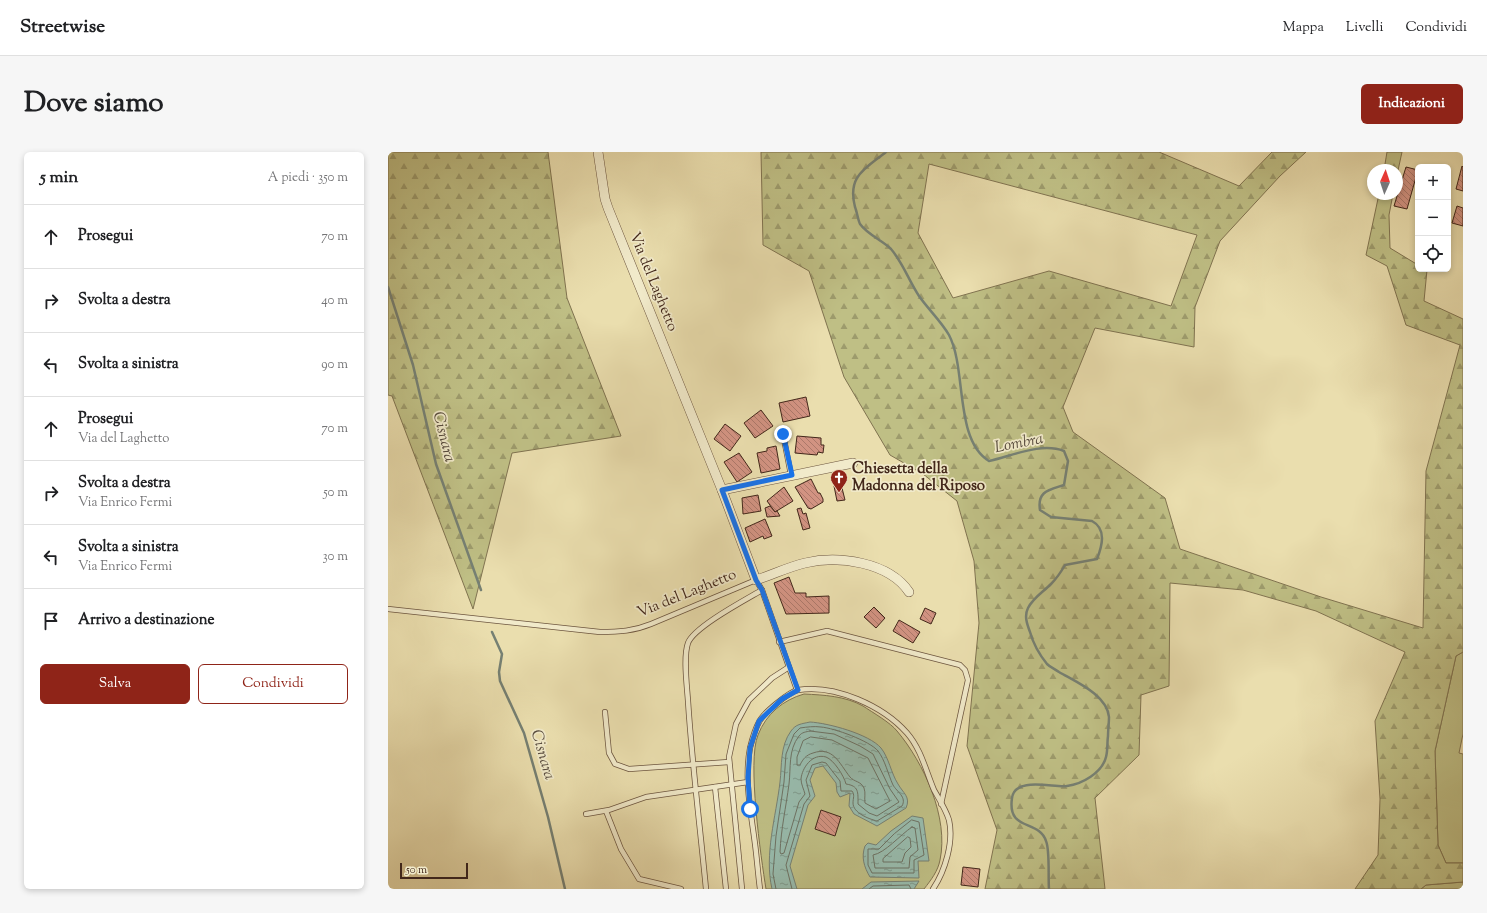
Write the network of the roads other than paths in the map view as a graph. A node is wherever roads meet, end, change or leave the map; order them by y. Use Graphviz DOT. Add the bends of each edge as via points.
graph roads {
  1 [pos="598,152"];
  2 [pos="783,434"];
  3 [pos="853,463"];
  4 [pos="792,475"];
  5 [pos="722,490"];
  6 [pos="756,580"];
  7 [pos="762,590"];
  8 [pos="909,592"];
  9 [pos="388,609"];
  10 [pos="779,642"];
  11 [pos="789,668"];
  12 [pos="798,690"];
  13 [pos="605,712"];
  14 [pos="729,762"];
  15 [pos="692,764"];
  16 [pos="748,782"];
  17 [pos="732,785"];
  18 [pos="715,787"];
  19 [pos="696,789"];
  20 [pos="941,804"];
  21 [pos="606,811"];
  22 [pos="586,814"];
  23 [pos="681,889"];
  24 [pos="706,889"];
  25 [pos="726,889"];
  26 [pos="742,889"];
  27 [pos="760,889"];
  28 [pos="933,889"];
  1 -- 5 [label="street, Via del Laghetto" via="604,199"];
  2 -- 4 [label="lane"];
  3 -- 4 [label="street"];
  4 -- 5 [label="street"];
  5 -- 6 [label="street, Via del Laghetto"];
  6 -- 7 [label="lane"];
  6 -- 8 [label="street" via="806,563 848,560 884,572 898,580"];
  6 -- 9 [label="lane, Via del Laghetto" via="651,624 619,632"];
  7 -- 10 [label="lane"];
  7 -- 15 [label="lane" via="697,630 688,643 686,667"];
  10 -- 11 [label="lane"];
  10 -- 20 [label="lane" via="827,631 960,665 965,670 968,680"];
  11 -- 12 [label="lane"];
  11 -- 14 [label="lane" via="772,678 749,700 736,724"];
  12 -- 16 [label="lane" via="782,699 759,721 750,748"];
  12 -- 20 [label="lane" via="832,691 866,702 889,716 907,733 919,751"];
  13 -- 15 [label="lane" via="609,753 616,764 629,769"];
  14 -- 15 [label="lane"];
  14 -- 17 [label="lane"];
  15 -- 19 [label="lane"];
  16 -- 17 [label="lane"];
  16 -- 27 [label="lane"];
  17 -- 18 [label="lane"];
  17 -- 26 [label="lane"];
  18 -- 19 [label="lane"];
  18 -- 25 [label="lane"];
  19 -- 21 [label="lane" via="646,797"];
  19 -- 24 [label="lane"];
  20 -- 28 [label="lane" via="949,820 949,842 946,862"];
  21 -- 22 [label="lane"];
  21 -- 23 [label="lane" via="620,849 639,880"];
}
